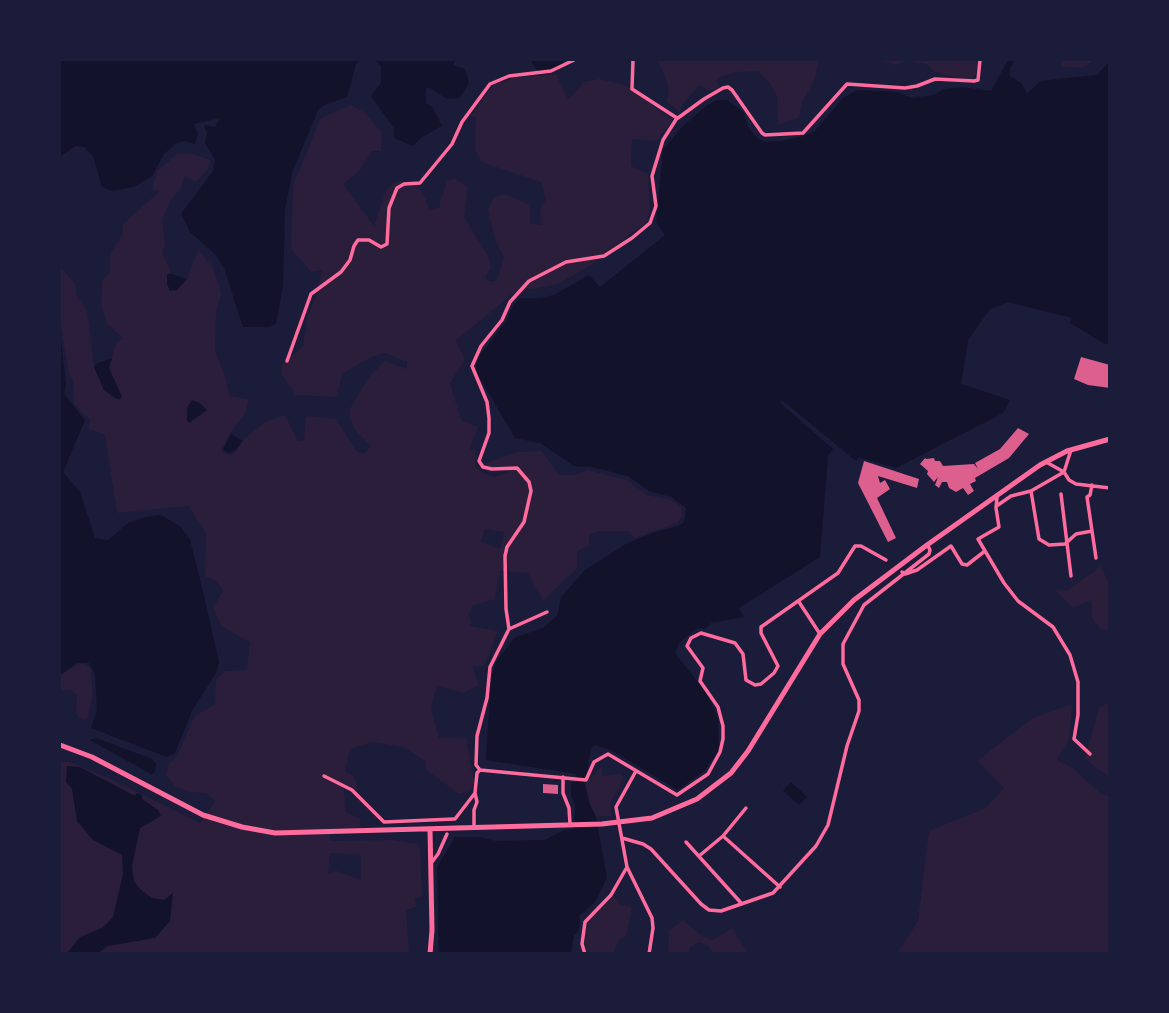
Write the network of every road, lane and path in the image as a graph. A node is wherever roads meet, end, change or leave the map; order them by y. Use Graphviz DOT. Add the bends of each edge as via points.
graph roads {
  1 [pos="574,60"];
  2 [pos="633,60"];
  3 [pos="980,60"];
  4 [pos="677,118"];
  5 [pos="286,361"];
  6 [pos="1110,439"];
  7 [pos="1071,450"];
  8 [pos="1046,462"];
  9 [pos="1063,472"];
  10 [pos="1092,485"];
  11 [pos="1110,488"];
  12 [pos="1031,491"];
  13 [pos="997,494"];
  14 [pos="1061,494"];
  15 [pos="998,505"];
  16 [pos="1092,531"];
  17 [pos="1068,541"];
  18 [pos="927,545"];
  19 [pos="985,551"];
  20 [pos="1096,558"];
  21 [pos="886,560"];
  22 [pos="903,573"];
  23 [pos="1071,576"];
  24 [pos="799,602"];
  25 [pos="547,612"];
  26 [pos="509,629"];
  27 [pos="820,634"];
  28 [pos="60,745"];
  29 [pos="1090,754"];
  30 [pos="480,770"];
  31 [pos="636,771"];
  32 [pos="324,776"];
  33 [pos="563,777"];
  34 [pos="475,793"];
  35 [pos="747,808"];
  36 [pos="384,822"];
  37 [pos="572,824"];
  38 [pos="474,827"];
  39 [pos="430,829"];
  40 [pos="379,831"];
  41 [pos="447,834"];
  42 [pos="723,836"];
  43 [pos="622,838"];
  44 [pos="686,842"];
  45 [pos="699,856"];
  46 [pos="431,863"];
  47 [pos="627,867"];
  48 [pos="780,887"];
  49 [pos="742,904"];
  50 [pos="430,954"];
  51 [pos="585,954"];
  52 [pos="649,954"];
  1 -- 5 [label="street" via="551,71 509,76 490,84 452,144 420,183 397,188 389,208 387,244 381,247 358,240 341,272 311,294"];
  2 -- 4 [label="street" via="632,89"];
  3 -- 4 [label="street" via="978,80 974,81 935,79 905,88 847,84 803,133 762,133 728,87"];
  4 -- 26 [label="street" via="663,140 652,176 656,206 650,223 604,256 566,262 529,281 510,302 471,366 489,418 479,461 492,469 517,468 531,491 524,522 505,556"];
  6 -- 7 [label="main road"];
  7 -- 8 [label="main road"];
  7 -- 9 [label="street"];
  8 -- 9 [label="street"];
  8 -- 13 [label="main road"];
  9 -- 10 [label="street" via="1076,484"];
  9 -- 12 [label="street"];
  10 -- 11 [label="street"];
  10 -- 16 [label="street" via="1087,497"];
  12 -- 15 [label="street"];
  12 -- 17 [label="street" via="1039,539 1049,545"];
  13 -- 15 [label="street"];
  13 -- 18 [label="main road"];
  14 -- 17 [label="street"];
  15 -- 19 [label="street" via="999,527 978,539"];
  16 -- 17 [label="street"];
  16 -- 20 [label="street"];
  17 -- 23 [label="street"];
  18 -- 22 [label="street" via="929,554"];
  18 -- 27 [label="main road" via="854,600"];
  19 -- 22 [label="street" via="967,565 951,546 916,570"];
  19 -- 29 [label="street" via="1018,601 1053,628 1070,655 1078,682 1074,739"];
  21 -- 24 [label="street" via="857,545 838,573"];
  22 -- 48 [label="street" via="864,605 844,644 843,664 859,700 856,722 828,825"];
  24 -- 27 [label="street"];
  24 -- 31 [label="street" via="760,628 778,666 761,684 746,680 742,652 735,643 701,633 687,643 703,668 700,681 714,699 722,721 720,752 708,774 677,795"];
  25 -- 26 [label="street"];
  26 -- 30 [label="street" via="490,667 477,736 476,765"];
  27 -- 37 [label="main road" via="748,751 725,778 697,799 649,819"];
  28 -- 40 [label="main road" via="203,815 242,827 300,834"];
  30 -- 33 [label="street"];
  30 -- 34 [label="street"];
  31 -- 33 [label="street" via="608,754 592,764 586,780"];
  31 -- 43 [label="street" via="617,802"];
  32 -- 36 [label="street" via="352,790"];
  33 -- 37 [label="street"];
  34 -- 36 [label="street" via="453,820"];
  34 -- 38 [label="street"];
  35 -- 42 [label="street"];
  36 -- 40 [label="street"];
  37 -- 38 [label="main road"];
  38 -- 39 [label="main road"];
  39 -- 40 [label="main road"];
  39 -- 46 [label="main road"];
  41 -- 46 [label="street"];
  42 -- 45 [label="street"];
  42 -- 48 [label="street"];
  43 -- 47 [label="street"];
  43 -- 49 [label="street" via="651,849 709,910"];
  44 -- 45 [label="street"];
  45 -- 49 [label="street"];
  46 -- 50 [label="main road"];
  47 -- 51 [label="street" via="611,895 585,922"];
  47 -- 52 [label="street" via="652,918"];
  48 -- 49 [label="street" via="773,894"];
}
